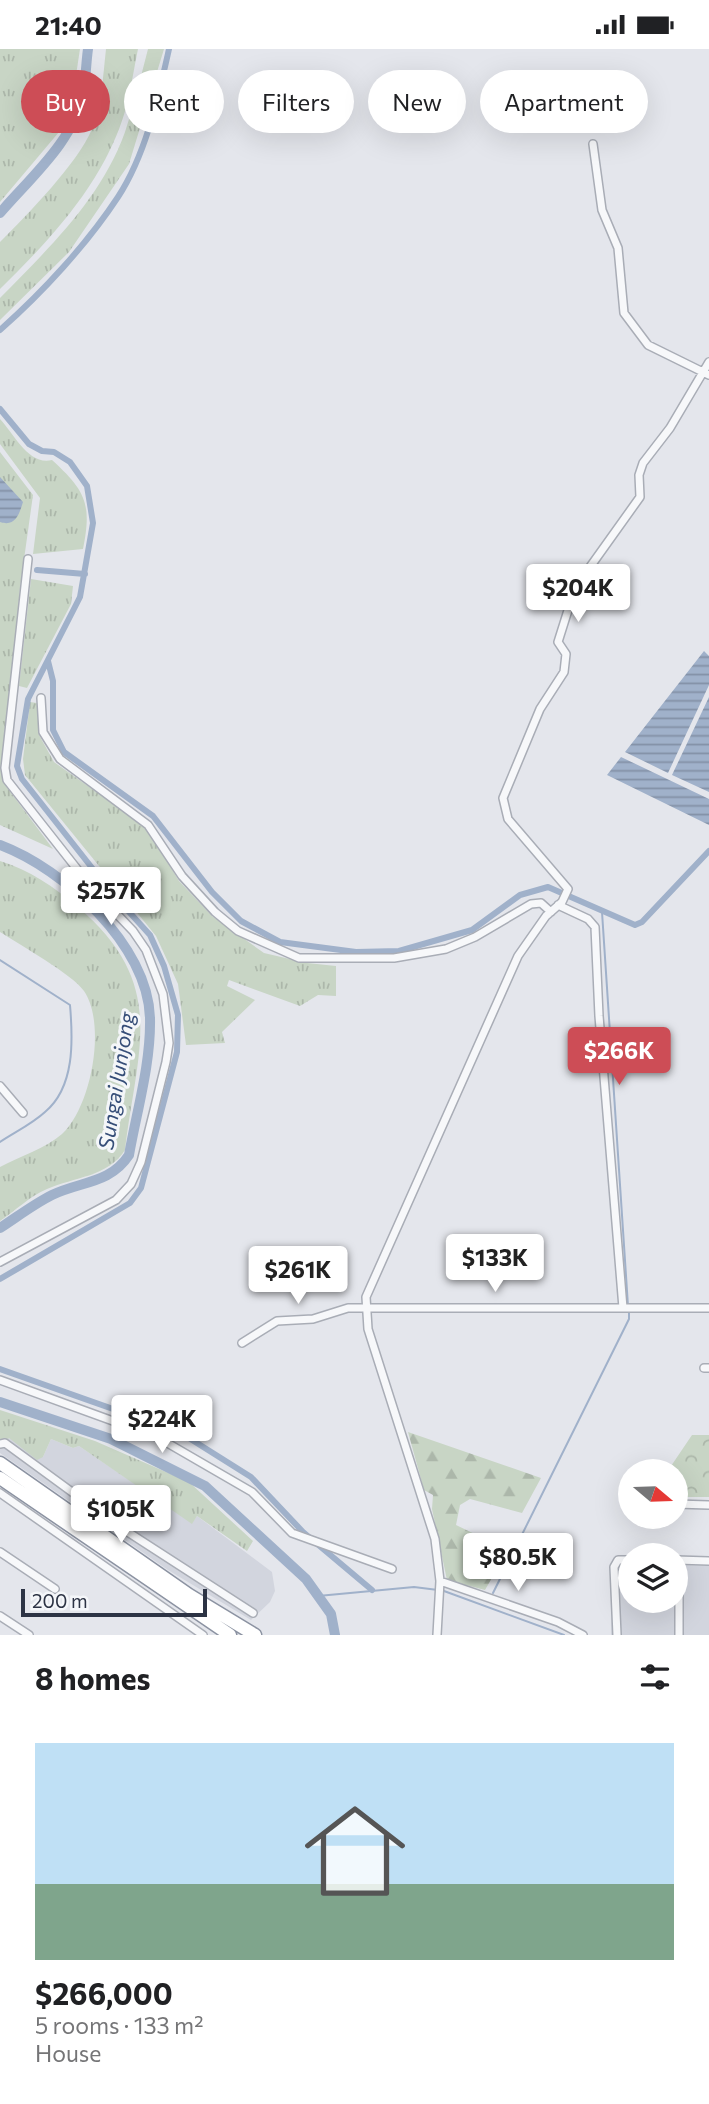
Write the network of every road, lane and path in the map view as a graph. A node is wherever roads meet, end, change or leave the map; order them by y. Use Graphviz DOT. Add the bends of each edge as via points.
graph roads {
  1 [pos="593,144"];
  2 [pos="709,362"];
  3 [pos="707,374"];
  4 [pos="28,559"];
  5 [pos="41,698"];
  6 [pos="560,903"];
  7 [pos="551,912"];
  8 [pos="0,1086"];
  9 [pos="23,1113"];
  10 [pos="0,1262"];
  11 [pos="366,1308"];
  12 [pos="624,1308"];
  13 [pos="707,1308"];
  14 [pos="242,1343"];
  15 [pos="0,1380"];
  16 [pos="0,1444"];
  17 [pos="0,1463"];
  18 [pos="0,1479"];
  19 [pos="0,1493"];
  20 [pos="688,1504"];
  21 [pos="709,1505"];
  22 [pos="1,1554"];
  23 [pos="618,1559"];
  24 [pos="688,1560"];
  25 [pos="709,1560"];
  26 [pos="392,1569"];
  27 [pos="55,1588"];
  28 [pos="440,1588"];
  29 [pos="253,1613"];
  30 [pos="678,1613"];
  31 [pos="0,1616"];
  32 [pos="227,1634"];
  33 [pos="29,1635"];
  34 [pos="203,1635"];
  35 [pos="255,1635"];
  36 [pos="436,1635"];
  37 [pos="583,1635"];
  38 [pos="617,1635"];
  39 [pos="679,1635"];
  1 -- 3 [label="street" via="602,210 618,248 624,313 648,345"];
  2 -- 3 [label="street"];
  3 -- 6 [label="street" via="643,463 640,497 575,588 558,642 566,653 564,672 540,709 503,798 508,819 568,889"];
  4 -- 10 [label="street" via="7,780 146,950 163,993 169,1043 141,1162 125,1193"];
  5 -- 7 [label="street" via="43,732 60,759 148,825 182,876 215,912 238,931 288,954 299,958 394,958 446,949 531,904 541,903"];
  6 -- 7 [label="street"];
  6 -- 12 [label="street" via="595,927 598,1016"];
  7 -- 11 [label="street" via="518,956 497,999 386,1247"];
  8 -- 9 [label="street"];
  11 -- 12 [label="street"];
  11 -- 14 [label="street" via="277,1321"];
  11 -- 28 [label="street" via="435,1539"];
  12 -- 13 [label="street"];
  15 -- 26 [label="street" via="175,1445 252,1492 292,1534"];
  16 -- 29 [label="street" via="5,1443 117,1525"];
  17 -- 35 [label="highway" via="189,1595"];
  18 -- 32 [label="highway"];
  19 -- 34 [label="street"];
  20 -- 21 [label="street"];
  22 -- 27 [label="street"];
  23 -- 38 [label="street" via="613,1574"];
  24 -- 25 [label="street"];
  28 -- 36 [label="street"];
  28 -- 37 [label="street" via="558,1622"];
  30 -- 39 [label="street"];
  31 -- 33 [label="street"];
}
